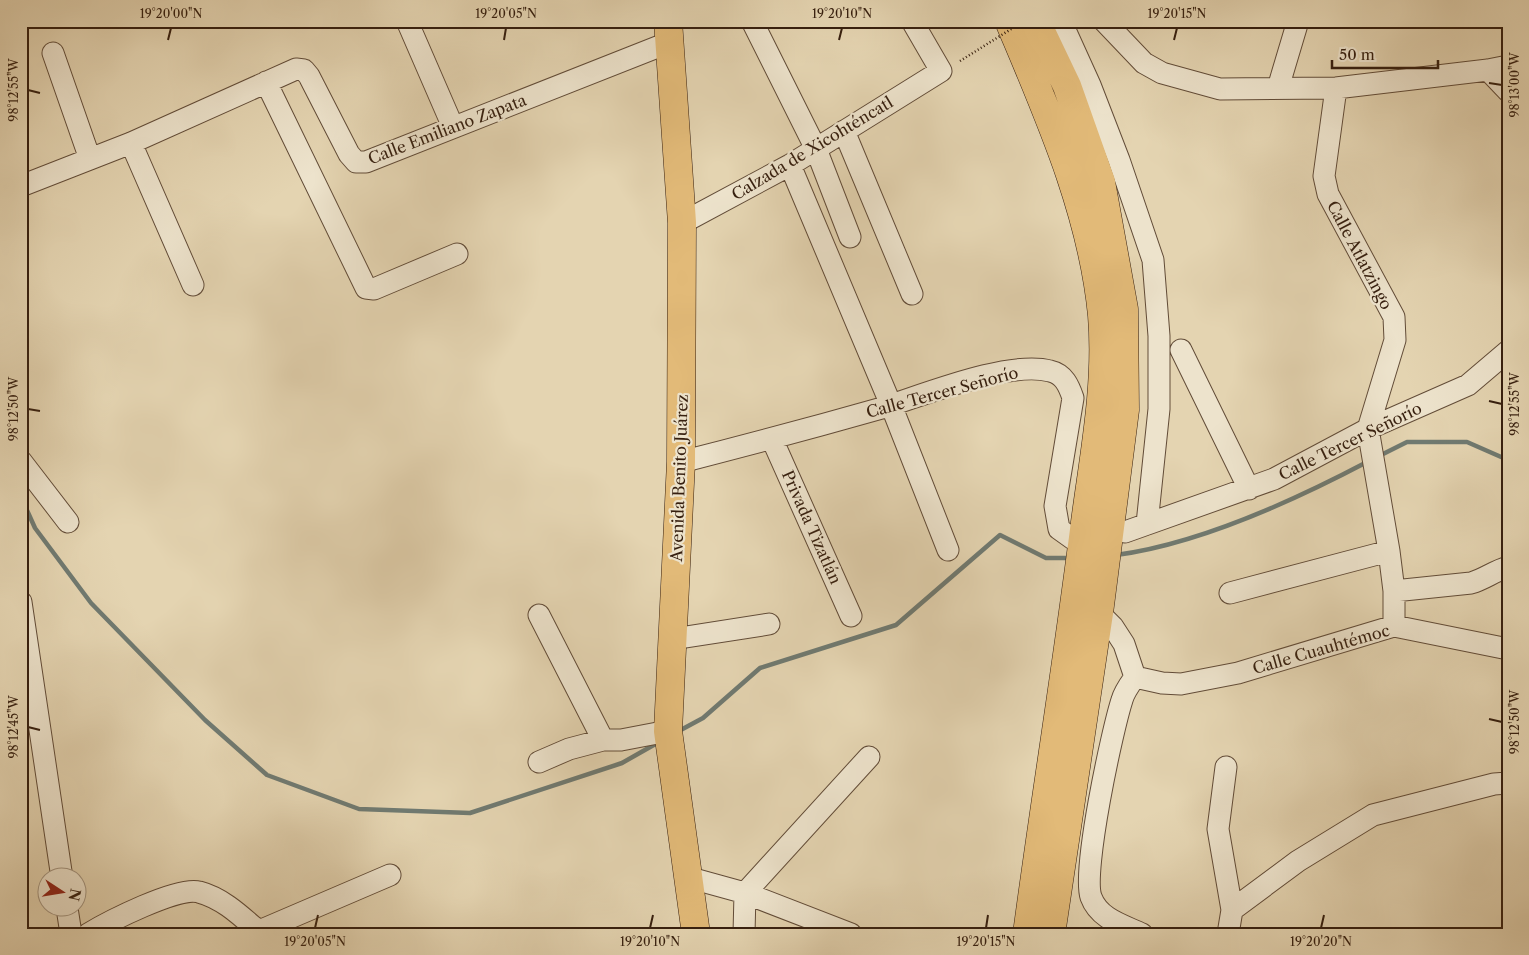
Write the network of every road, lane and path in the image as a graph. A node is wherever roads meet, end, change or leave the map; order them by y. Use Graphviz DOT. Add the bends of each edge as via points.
graph roads {
  1 [pos="407,21"];
  2 [pos="752,21"];
  3 [pos="912,21"];
  4 [pos="1009,21"];
  5 [pos="1024,21"];
  6 [pos="1036,21"];
  7 [pos="1061,21"];
  8 [pos="1104,21"];
  9 [pos="1298,21"];
  10 [pos="669,32"];
  11 [pos="53,53"];
  12 [pos="960,61"];
  13 [pos="1498,68"];
  14 [pos="266,82"];
  15 [pos="1278,88"];
  16 [pos="1336,88"];
  17 [pos="1508,91"];
  18 [pos="453,127"];
  19 [pos="844,131"];
  20 [pos="131,143"];
  21 [pos="816,149"];
  22 [pos="90,160"];
  23 [pos="790,165"];
  24 [pos="21,186"];
  25 [pos="682,223"];
  26 [pos="850,237"];
  27 [pos="458,254"];
  28 [pos="193,285"];
  29 [pos="912,294"];
  30 [pos="1181,350"];
  31 [pos="1508,351"];
  32 [pos="891,405"];
  33 [pos="1368,429"];
  34 [pos="772,439"];
  35 [pos="21,461"];
  36 [pos="681,462"];
  37 [pos="1249,489"];
  38 [pos="68,522"];
  39 [pos="1146,524"];
  40 [pos="1125,532"];
  41 [pos="1073,539"];
  42 [pos="948,550"];
  43 [pos="1389,551"];
  44 [pos="1508,567"];
  45 [pos="1394,591"];
  46 [pos="1230,593"];
  47 [pos="21,602"];
  48 [pos="1099,613"];
  49 [pos="539,615"];
  50 [pos="851,616"];
  51 [pos="769,624"];
  52 [pos="1394,626"];
  53 [pos="673,639"];
  54 [pos="1508,650"];
  55 [pos="1135,677"];
  56 [pos="668,731"];
  57 [pos="603,740"];
  58 [pos="869,757"];
  59 [pos="539,762"];
  60 [pos="1226,767"];
  61 [pos="1508,783"];
  62 [pos="61,868"];
  63 [pos="390,875"];
  64 [pos="687,877"];
  65 [pos="745,893"];
  66 [pos="1232,910"];
  67 [pos="69,918"];
  68 [pos="71,934"];
  69 [pos="88,934"];
  70 [pos="696,934"];
  71 [pos="744,934"];
  72 [pos="851,934"];
  73 [pos="1027,934"];
  74 [pos="1052,934"];
  75 [pos="1142,934"];
  76 [pos="1228,934"];
  1 -- 18 [label="street"];
  2 -- 21 [label="street"];
  3 -- 19 [label="street, Calzada de Xicohténcatl" via="941,71"];
  4 -- 73 [label="main road" via="1076,188 1092,252 1102,315 1103,372"];
  5 -- 12 [label="path, bridge"];
  6 -- 48 [label="main road" via="1066,86 1101,182 1124,310 1125,410"];
  7 -- 39 [label="street" via="1119,160 1153,260 1159,336 1159,409"];
  8 -- 15 [label="street" via="1144,63 1162,73 1220,89"];
  9 -- 15 [label="street"];
  10 -- 18 [label="street, Calle Emiliano Zapata"];
  10 -- 25 [label="main road, Avenida Benito Juárez"];
  11 -- 22 [label="street"];
  13 -- 16 [label="street"];
  13 -- 17 [label="street"];
  14 -- 18 [label="street, Calle Emiliano Zapata" via="296,69 304,70 356,162 366,162"];
  14 -- 20 [label="street, Calle Emiliano Zapata"];
  14 -- 27 [label="street" via="366,288 374,289"];
  15 -- 16 [label="street"];
  16 -- 33 [label="street, Calle Atlatzingo" via="1324,176 1328,194 1394,318 1395,340"];
  19 -- 21 [label="street, Calzada de Xicohténcatl"];
  19 -- 29 [label="street"];
  20 -- 22 [label="street, Calle Emiliano Zapata"];
  20 -- 28 [label="street"];
  21 -- 23 [label="street, Calzada de Xicohténcatl"];
  21 -- 26 [label="street"];
  22 -- 24 [label="street, Calle Emiliano Zapata"];
  23 -- 25 [label="street, Calzada de Xicohténcatl"];
  23 -- 32 [label="street"];
  25 -- 36 [label="main road, Avenida Benito Juárez"];
  30 -- 37 [label="street"];
  31 -- 33 [label="street, Calle Tercer Señorío" via="1468,384"];
  32 -- 34 [label="street, Calle Tercer Señorío"];
  32 -- 41 [label="street, Calle Tercer Señorío" via="1020,369 1052,371 1062,377 1073,398 1055,506 1059,529"];
  32 -- 42 [label="street"];
  33 -- 37 [label="street, Calle Tercer Señorío"];
  33 -- 43 [label="street, Calle Atlatzingo"];
  34 -- 36 [label="street, Calle Tercer Señorío"];
  34 -- 50 [label="street, Privada Tizatlán"];
  35 -- 38 [label="street"];
  36 -- 53 [label="main road, Avenida Benito Juárez"];
  37 -- 39 [label="street, Calle Tercer Señorío"];
  39 -- 40 [label="street, Calle Tercer Señorío"];
  43 -- 45 [label="street, Calle Atlatzingo"];
  43 -- 46 [label="street"];
  44 -- 45 [label="street" via="1482,580"];
  45 -- 52 [label="street, Calle Atlatzingo"];
  47 -- 62 [label="street"];
  48 -- 55 [label="street" via="1124,644"];
  48 -- 74 [label="main road"];
  49 -- 57 [label="street"];
  51 -- 53 [label="street"];
  52 -- 54 [label="street, Calle Cuauhtémoc"];
  52 -- 55 [label="street, Calle Cuauhtémoc" via="1238,673 1180,684"];
  53 -- 56 [label="main road, Avenida Benito Juárez"];
  55 -- 75 [label="street" via="1122,698 1118,712 1089,866 1091,896 1104,916"];
  56 -- 57 [label="street"];
  56 -- 64 [label="main road, Avenida Benito Juárez"];
  57 -- 59 [label="street" via="569,749"];
  58 -- 65 [label="street"];
  60 -- 66 [label="street" via="1218,829"];
  61 -- 66 [label="street" via="1373,815 1298,861"];
  63 -- 69 [label="street" via="264,929 257,930 232,908 198,891 128,912"];
  64 -- 65 [label="street"];
  64 -- 70 [label="main road, Avenida Benito Juárez"];
  65 -- 71 [label="street"];
  65 -- 72 [label="street"];
  66 -- 76 [label="street"];
  67 -- 68 [label="street"];
}
